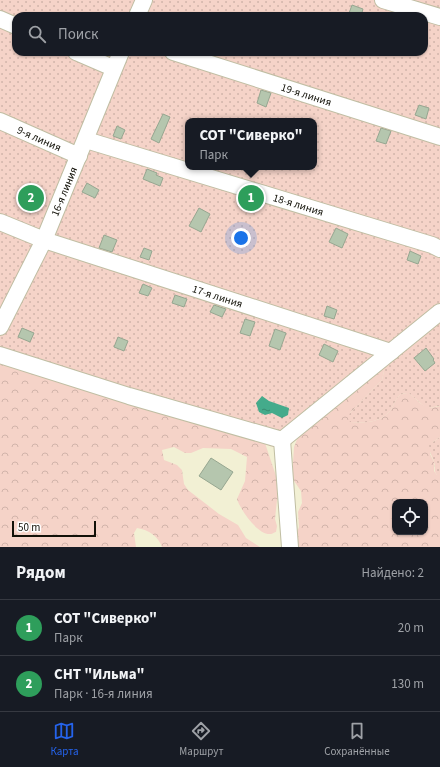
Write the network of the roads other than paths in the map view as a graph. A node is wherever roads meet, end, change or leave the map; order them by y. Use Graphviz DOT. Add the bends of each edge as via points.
graph roads {
  1 [pos="144,0"];
  2 [pos="383,0"];
  3 [pos="139,12"];
  4 [pos="423,12"];
  5 [pos="428,13"];
  6 [pos="440,17"];
  7 [pos="0,19"];
  8 [pos="12,24"];
  9 [pos="85,56"];
  10 [pos="119,56"];
  11 [pos="186,56"];
  12 [pos="113,68"];
  13 [pos="0,121"];
  14 [pos="440,137"];
  15 [pos="86,140"];
  16 [pos="79,156"];
  17 [pos="0,222"];
  18 [pos="44,240"];
  19 [pos="440,249"];
  20 [pos="440,312"];
  21 [pos="0,328"];
  22 [pos="391,352"];
  23 [pos="0,356"];
  24 [pos="282,440"];
  25 [pos="290,547"];
  1 -- 3 [label="street"];
  2 -- 4 [label="street"];
  5 -- 6 [label="street"];
  7 -- 8 [label="street"];
  9 -- 12 [label="street"];
  10 -- 12 [label="street, 16-я линия"];
  11 -- 14 [label="street, 19-я линия"];
  12 -- 15 [label="street, 16-я линия"];
  13 -- 16 [label="street, 9-я линия"];
  15 -- 16 [label="street, 16-я линия"];
  15 -- 19 [label="street, 18-я линия"];
  16 -- 18 [label="street, 16-я линия"];
  17 -- 18 [label="street, 17-я линия"];
  18 -- 21 [label="street, 16-я линия"];
  18 -- 22 [label="street, 17-я линия"];
  20 -- 22 [label="street"];
  22 -- 24 [label="street"];
  23 -- 24 [label="street"];
  24 -- 25 [label="street"];
}
